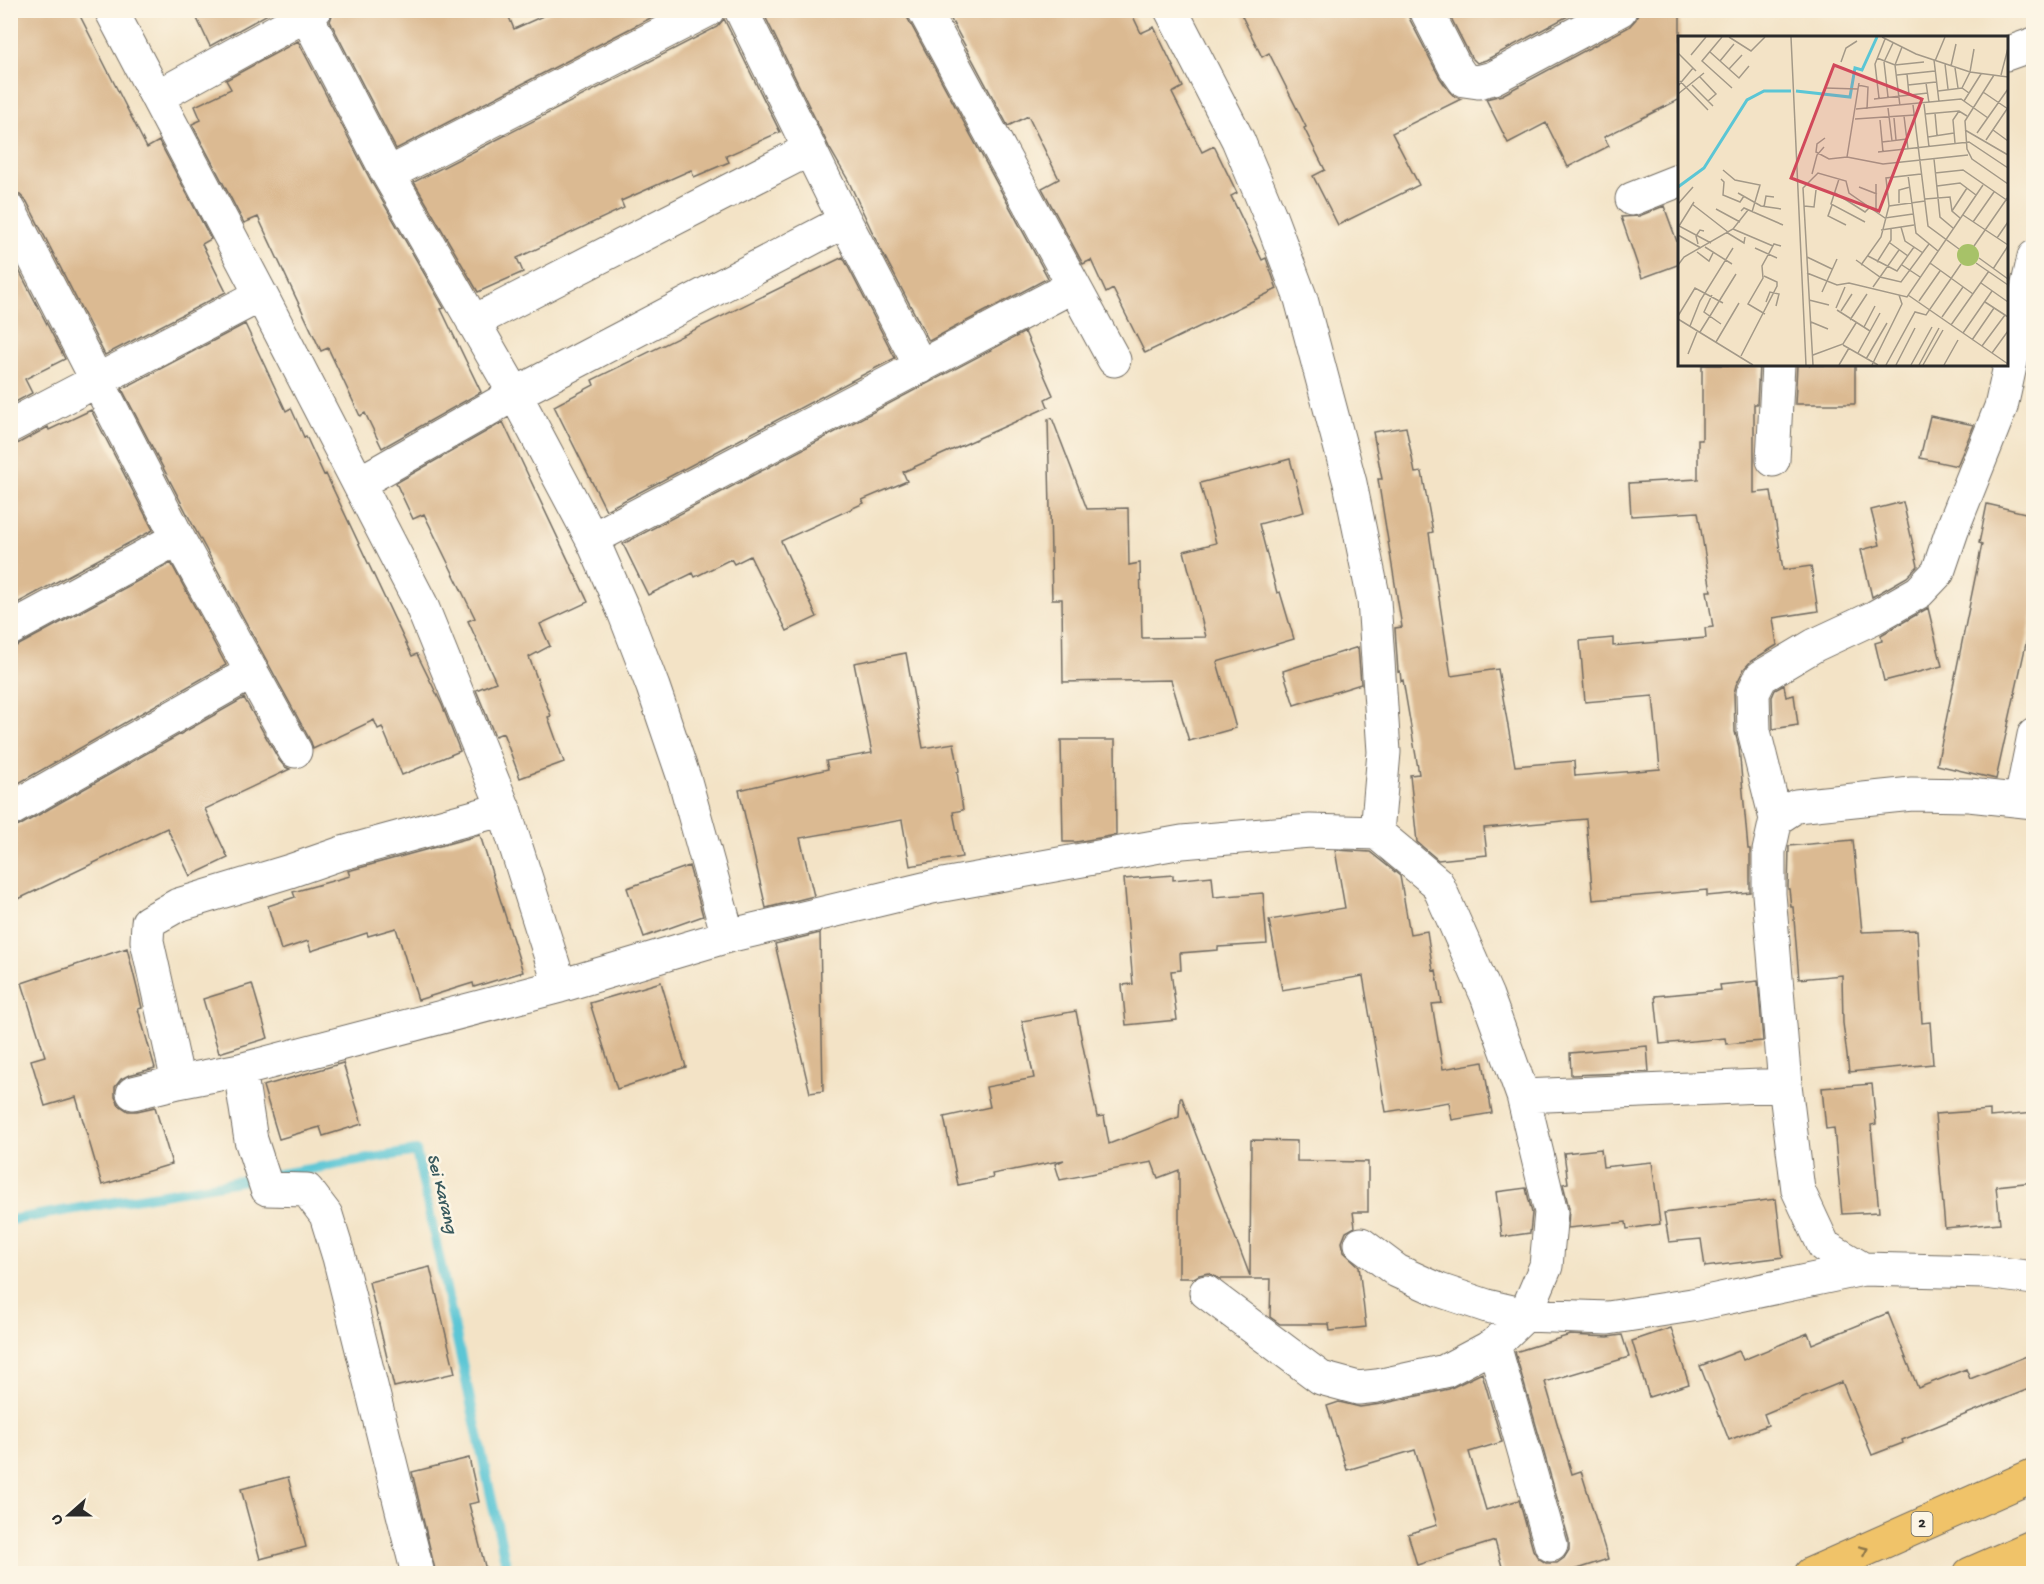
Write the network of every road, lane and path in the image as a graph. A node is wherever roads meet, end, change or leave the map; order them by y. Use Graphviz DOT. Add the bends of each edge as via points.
graph roads {
  1 [pos="111,10"];
  2 [pos="708,10"];
  3 [pos="741,10"];
  4 [pos="924,10"];
  5 [pos="1171,10"];
  6 [pos="1426,10"];
  7 [pos="1620,10"];
  8 [pos="310,13"];
  9 [pos="2034,44"];
  10 [pos="2008,54"];
  11 [pos="156,97"];
  12 [pos="810,149"];
  13 [pos="388,174"];
  14 [pos="1678,181"];
  15 [pos="1632,199"];
  16 [pos="12,219"];
  17 [pos="846,221"];
  18 [pos="2034,257"];
  19 [pos="1073,286"];
  20 [pos="261,295"];
  21 [pos="473,322"];
  22 [pos="1114,360"];
  23 [pos="1778,366"];
  24 [pos="921,367"];
  25 [pos="98,381"];
  26 [pos="515,394"];
  27 [pos="10,426"];
  28 [pos="1773,460"];
  29 [pos="359,483"];
  30 [pos="178,538"];
  31 [pos="592,538"];
  32 [pos="10,629"];
  33 [pos="252,672"];
  34 [pos="2034,735"];
  35 [pos="295,751"];
  36 [pos="2027,801"];
  37 [pos="504,808"];
  38 [pos="10,810"];
  39 [pos="1776,819"];
  40 [pos="1377,833"];
  41 [pos="728,936"];
  42 [pos="560,986"];
  43 [pos="240,1070"];
  44 [pos="178,1082"];
  45 [pos="1785,1085"];
  46 [pos="133,1093"];
  47 [pos="1523,1096"];
  48 [pos="1361,1244"];
  49 [pos="1863,1269"];
  50 [pos="2034,1278"];
  51 [pos="1206,1292"];
  52 [pos="1525,1315"];
  53 [pos="1494,1345"];
  54 [pos="2034,1475"];
  55 [pos="1551,1545"];
  56 [pos="2034,1546"];
  57 [pos="418,1574"];
  58 [pos="1811,1574"];
  59 [pos="1970,1574"];
  1 -- 11 [label="street"];
  2 -- 13 [label="street"];
  3 -- 12 [label="street"];
  4 -- 19 [label="street"];
  5 -- 40 [label="street" via="1238,141 1270,216 1301,299 1350,483 1374,600 1384,752"];
  6 -- 7 [label="street" via="1464,80 1478,82 1493,78"];
  8 -- 11 [label="street"];
  8 -- 13 [label="street"];
  9 -- 10 [label="street"];
  11 -- 20 [label="street"];
  12 -- 17 [label="street"];
  12 -- 21 [label="street"];
  13 -- 21 [label="street"];
  14 -- 15 [label="street"];
  16 -- 25 [label="street"];
  17 -- 24 [label="street"];
  17 -- 26 [label="street"];
  18 -- 39 [label="street" via="2001,407 1938,572 1919,592 1761,677 1753,693 1754,730"];
  19 -- 22 [label="street"];
  19 -- 24 [label="street"];
  20 -- 25 [label="street"];
  20 -- 29 [label="street"];
  21 -- 26 [label="street"];
  23 -- 28 [label="street"];
  24 -- 31 [label="street"];
  25 -- 27 [label="street"];
  25 -- 30 [label="street"];
  26 -- 29 [label="street"];
  26 -- 31 [label="street"];
  29 -- 37 [label="street" via="421,604"];
  30 -- 32 [label="street"];
  30 -- 33 [label="street"];
  31 -- 41 [label="street" via="668,729"];
  33 -- 35 [label="street"];
  33 -- 38 [label="street"];
  34 -- 36 [label="street"];
  36 -- 39 [label="street" via="1912,794 1796,806"];
  37 -- 42 [label="street"];
  37 -- 44 [label="street" via="178,905 148,922 147,941"];
  39 -- 45 [label="street" via="1769,851 1769,894"];
  40 -- 41 [label="street" via="1310,831 1182,842 932,887"];
  40 -- 47 [label="street" via="1437,883 1487,996"];
  41 -- 42 [label="street"];
  42 -- 43 [label="street"];
  43 -- 44 [label="street"];
  43 -- 57 [label="street" via="251,1140 267,1189 308,1190 326,1215"];
  44 -- 46 [label="street"];
  45 -- 47 [label="street"];
  45 -- 49 [label="street" via="1798,1190 1824,1246"];
  47 -- 52 [label="street" via="1551,1212 1546,1266"];
  48 -- 52 [label="street" via="1397,1271 1418,1281"];
  49 -- 50 [label="street" via="1985,1272"];
  49 -- 52 [label="street" via="1692,1305 1608,1318"];
  51 -- 53 [label="street" via="1321,1378 1358,1388 1445,1371"];
  52 -- 53 [label="street"];
  53 -- 55 [label="street"];
  58 -- 54 [label="highway, 2, one-way"];
  56 -- 59 [label="highway"];
}
